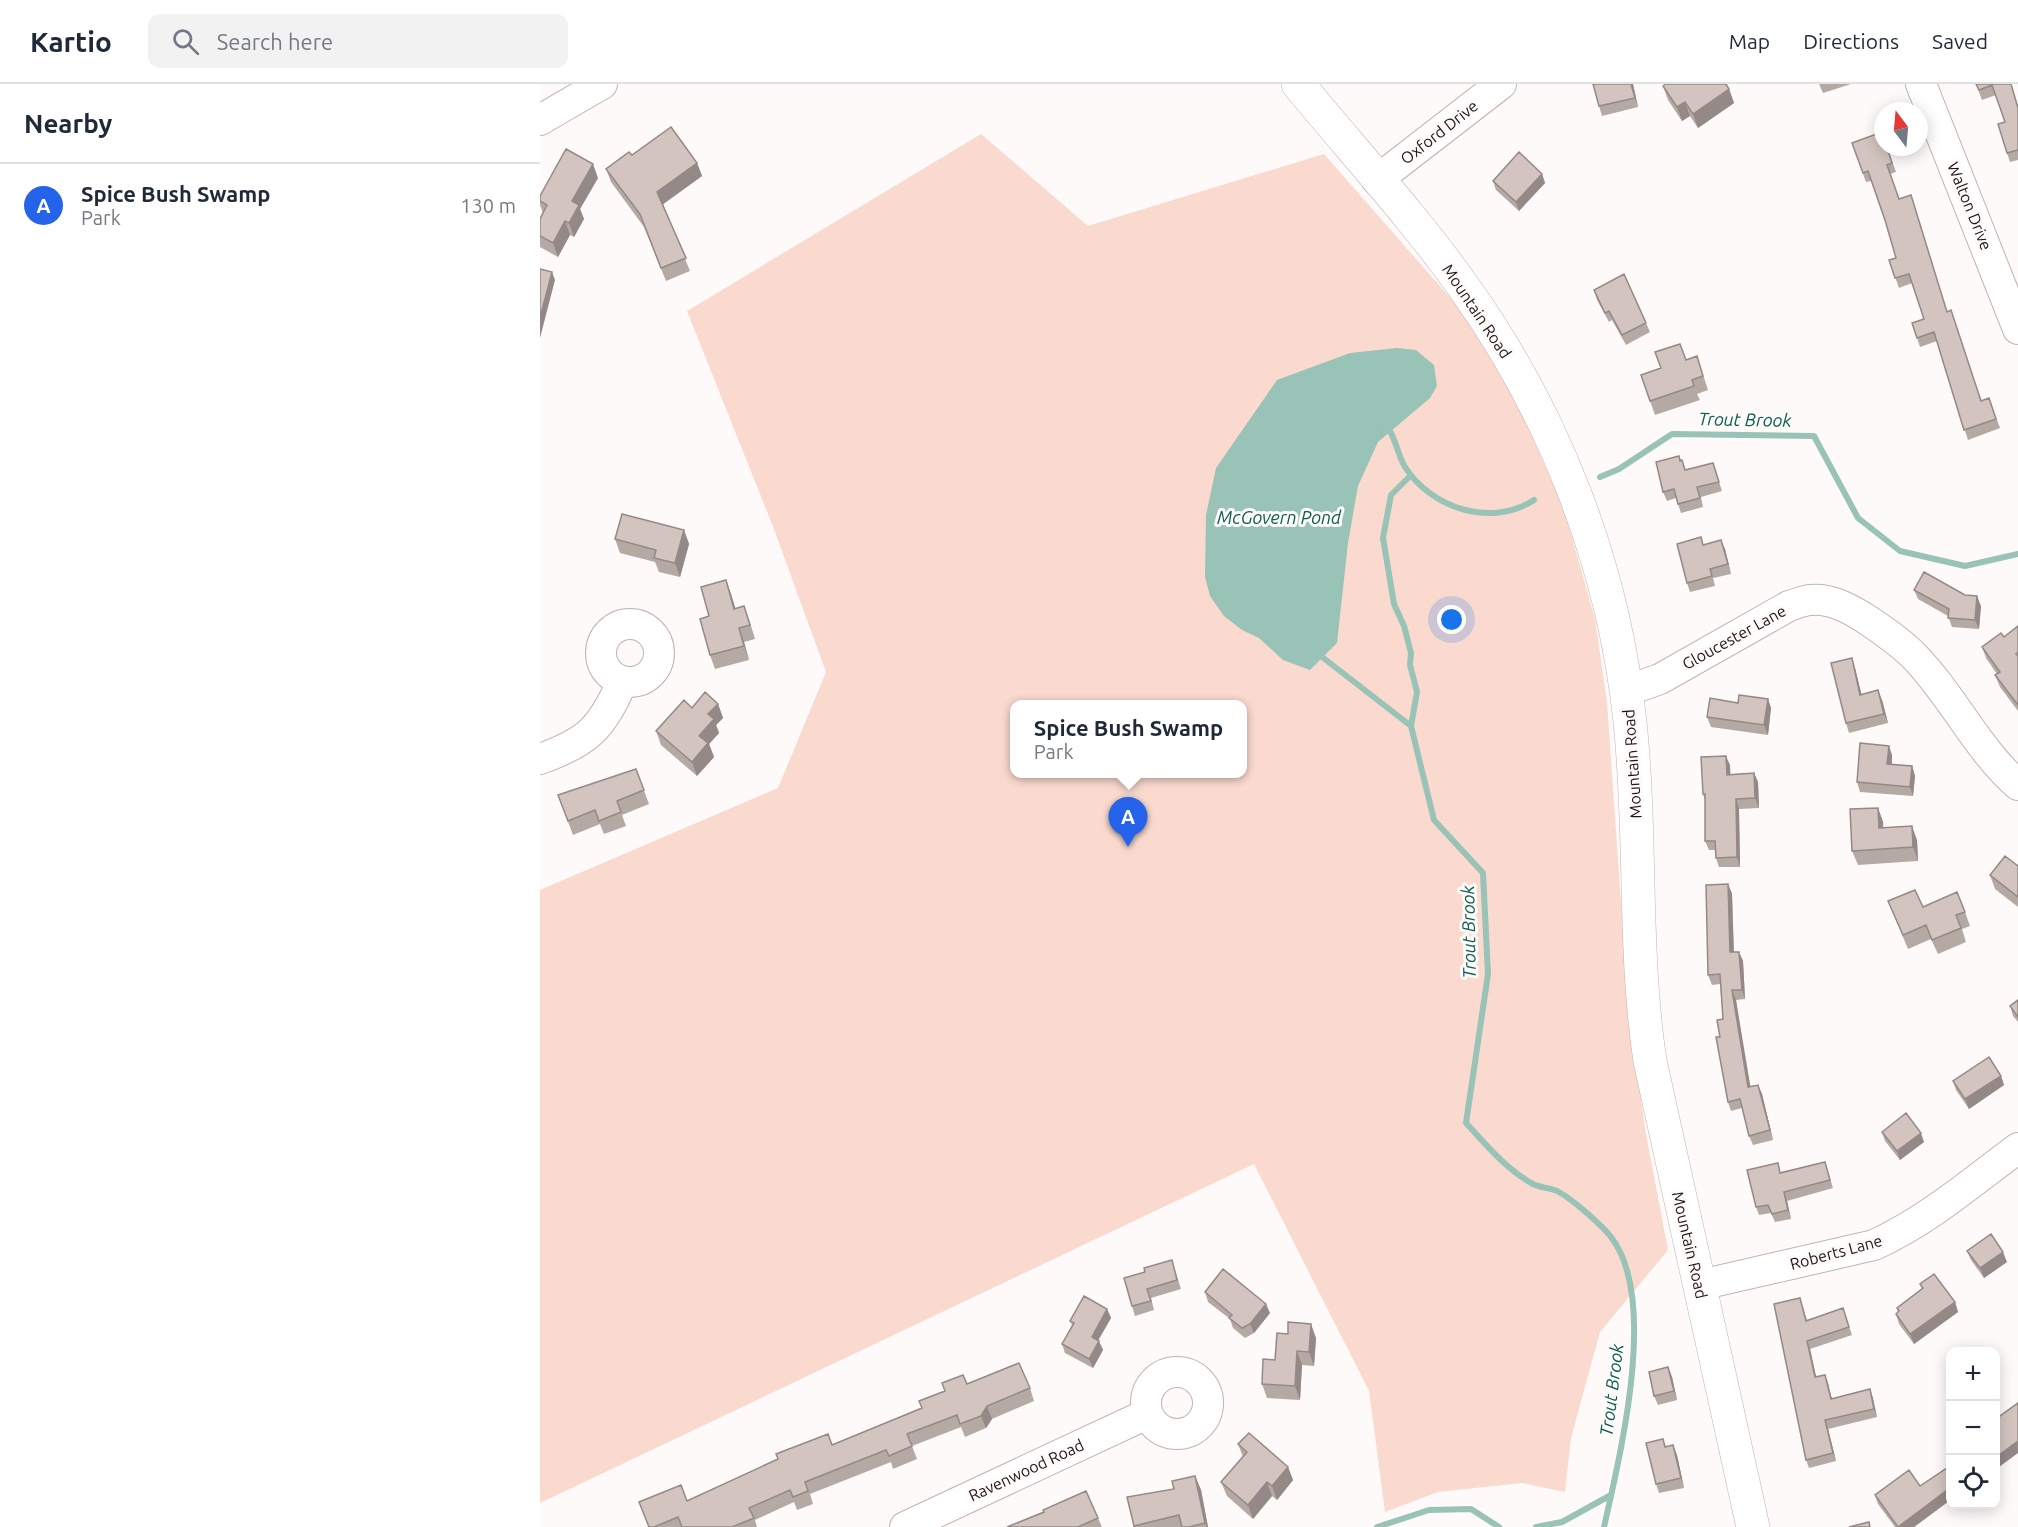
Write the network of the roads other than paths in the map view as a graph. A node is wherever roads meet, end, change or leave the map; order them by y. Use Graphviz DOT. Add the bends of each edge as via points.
graph roads {
  1 [pos="602,84"];
  2 [pos="1298,84"];
  3 [pos="1501,84"];
  4 [pos="1921,84"];
  5 [pos="540,120"];
  6 [pos="1377,180"];
  7 [pos="2018,329"];
  8 [pos="622,682"];
  9 [pos="1626,691"];
  10 [pos="540,759"];
  11 [pos="2018,785"];
  12 [pos="2018,1148"];
  13 [pos="1700,1285"];
  14 [pos="1147,1414"];
  15 [pos="905,1527"];
  16 [pos="1753,1527"];
  1 -- 5 [label="street"];
  2 -- 6 [label="main road, Mountain Road"];
  3 -- 6 [label="street, Oxford Drive"];
  4 -- 7 [label="street, Walton Drive"];
  6 -- 9 [label="main road, Mountain Road" via="1464,288 1529,390 1561,458 1592,543 1615,627"];
  8 -- 10 [label="street" via="608,714 593,731"];
  9 -- 11 [label="street, Gloucester Lane" via="1660,679 1789,606 1812,600 1831,601 1886,632 1914,656 1997,767"];
  9 -- 13 [label="main road, Mountain Road" via="1635,776 1642,1012"];
  12 -- 13 [label="street, Roberts Lane" via="1954,1197 1874,1245"];
  13 -- 16 [label="main road, Mountain Road"];
  14 -- 15 [label="street, Ravenwood Road"];
}
